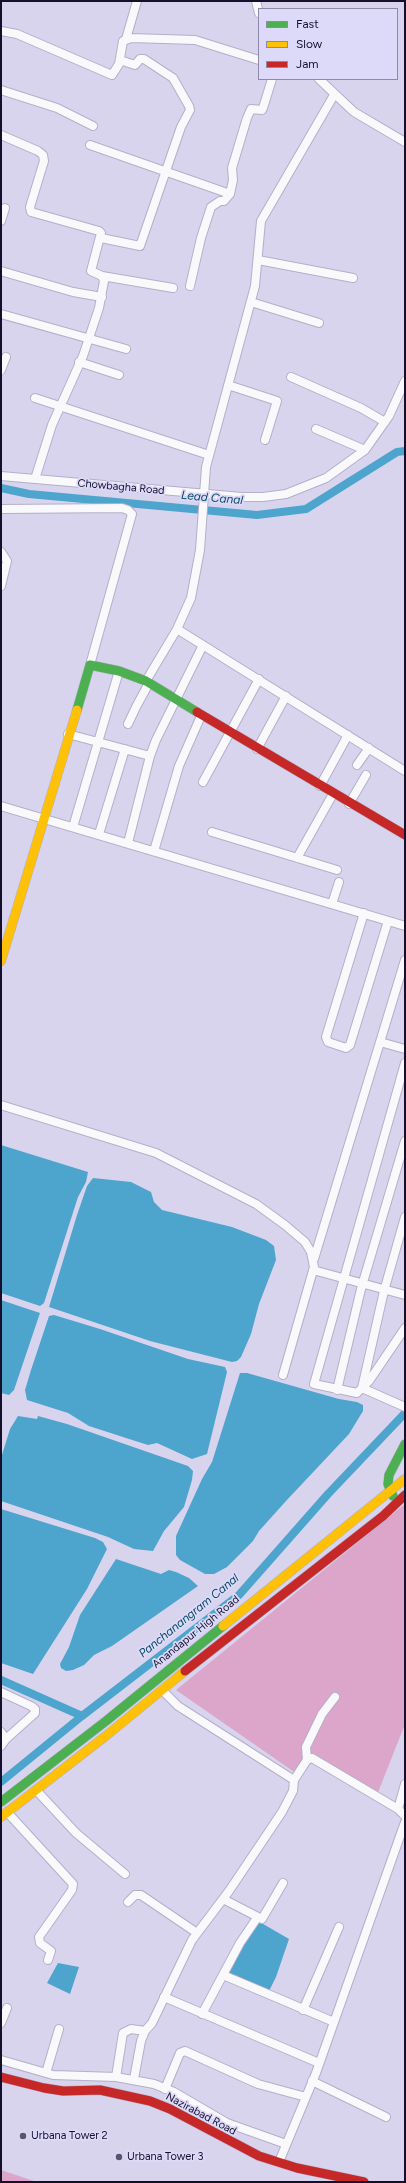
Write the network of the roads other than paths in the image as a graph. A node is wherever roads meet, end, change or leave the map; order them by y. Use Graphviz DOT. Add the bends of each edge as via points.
graph roads {
  1 [pos="138,1"];
  2 [pos="1,30"];
  3 [pos="126,39"];
  4 [pos="120,60"];
  5 [pos="258,60"];
  6 [pos="272,80"];
  7 [pos="320,80"];
  8 [pos="1,90"];
  9 [pos="334,95"];
  10 [pos="93,126"];
  11 [pos="1,135"];
  12 [pos="405,142"];
  13 [pos="90,145"];
  14 [pos="166,172"];
  15 [pos="230,194"];
  16 [pos="5,208"];
  17 [pos="1,221"];
  18 [pos="101,238"];
  19 [pos="258,260"];
  20 [pos="1,272"];
  21 [pos="102,276"];
  22 [pos="353,278"];
  23 [pos="190,286"];
  24 [pos="174,288"];
  25 [pos="102,296"];
  26 [pos="252,302"];
  27 [pos="1,314"];
  28 [pos="319,323"];
  29 [pos="89,337"];
  30 [pos="126,348"];
  31 [pos="6,357"];
  32 [pos="79,362"];
  33 [pos="1,370"];
  34 [pos="119,375"];
  35 [pos="292,377"];
  36 [pos="405,381"];
  37 [pos="228,385"];
  38 [pos="35,398"];
  39 [pos="60,405"];
  40 [pos="385,422"];
  41 [pos="316,429"];
  42 [pos="265,440"];
  43 [pos="365,450"];
  44 [pos="209,455"];
  45 [pos="1,476"];
  46 [pos="34,479"];
  47 [pos="202,496"];
  48 [pos="1,509"];
  49 [pos="1,552"];
  50 [pos="1,586"];
  51 [pos="177,629"];
  52 [pos="203,645"];
  53 [pos="90,665"];
  54 [pos="119,671"];
  55 [pos="259,679"];
  56 [pos="148,682"];
  57 [pos="286,696"];
  58 [pos="176,700"];
  59 [pos="202,716"];
  60 [pos="128,724"];
  61 [pos="229,733"];
  62 [pos="68,734"];
  63 [pos="348,735"];
  64 [pos="98,742"];
  65 [pos="369,748"];
  66 [pos="125,749"];
  67 [pos="256,749"];
  68 [pos="150,756"];
  69 [pos="357,766"];
  70 [pos="405,771"];
  71 [pos="366,775"];
  72 [pos="203,782"];
  73 [pos="320,786"];
  74 [pos="333,794"];
  75 [pos="349,804"];
  76 [pos="1,806"];
  77 [pos="44,818"];
  78 [pos="73,827"];
  79 [pos="212,832"];
  80 [pos="404,832"];
  81 [pos="99,834"];
  82 [pos="128,843"];
  83 [pos="154,851"];
  84 [pos="297,858"];
  85 [pos="336,870"];
  86 [pos="339,882"];
  87 [pos="332,904"];
  88 [pos="364,913"];
  89 [pos="388,921"];
  90 [pos="405,926"];
  91 [pos="405,960"];
  92 [pos="1,961"];
  93 [pos="380,1042"];
  94 [pos="405,1049"];
  95 [pos="405,1063"];
  96 [pos="1,1105"];
  97 [pos="405,1141"];
  98 [pos="402,1162"];
  99 [pos="405,1217"];
  100 [pos="314,1259"];
  101 [pos="313,1270"];
  102 [pos="342,1278"];
  103 [pos="363,1284"];
  104 [pos="384,1291"];
  105 [pos="405,1295"];
  106 [pos="405,1328"];
  107 [pos="283,1375"];
  108 [pos="362,1388"];
  109 [pos="337,1390"];
  110 [pos="405,1407"];
  111 [pos="405,1444"];
  112 [pos="405,1479"];
  113 [pos="390,1492"];
  114 [pos="405,1495"];
  115 [pos="397,1502"];
  116 [pos="162,1690"];
  117 [pos="1,1692"];
  118 [pos="335,1697"];
  119 [pos="1,1732"];
  120 [pos="4,1743"];
  121 [pos="308,1760"];
  122 [pos="294,1780"];
  123 [pos="405,1784"];
  124 [pos="36,1790"];
  125 [pos="1,1802"];
  126 [pos="398,1809"];
  127 [pos="4,1815"];
  128 [pos="405,1816"];
  129 [pos="405,1822"];
  130 [pos="125,1874"];
  131 [pos="283,1883"];
  132 [pos="223,1899"];
  133 [pos="128,1902"];
  134 [pos="257,1918"];
  135 [pos="339,1927"];
  136 [pos="197,1933"];
  137 [pos="48,1960"];
  138 [pos="223,1975"];
  139 [pos="164,1997"];
  140 [pos="6,2008"];
  141 [pos="303,2010"];
  142 [pos="202,2014"];
  143 [pos="1,2022"];
  144 [pos="334,2022"];
  145 [pos="59,2029"];
  146 [pos="145,2031"];
  147 [pos="1,2060"];
  148 [pos="319,2063"];
  149 [pos="46,2073"];
  150 [pos="1,2077"];
  151 [pos="116,2077"];
  152 [pos="134,2079"];
  153 [pos="312,2081"];
  154 [pos="165,2089"];
  155 [pos="306,2097"];
  156 [pos="386,2117"];
  157 [pos="285,2146"];
  158 [pos="280,2160"];
  159 [pos="364,2182"];
  1 -- 3 [label="street"];
  2 -- 4 [label="street" via="17,34 110,75 114,74"];
  3 -- 4 [label="street" via="123,41"];
  3 -- 5 [label="street" via="189,40"];
  4 -- 14 [label="street" via="135,65 140,59 144,59 173,78 190,107"];
  6 -- 15 [label="street" via="262,110 251,109 247,118 232,168"];
  7 -- 9 [label="street"];
  8 -- 10 [label="street" via="57,108"];
  9 -- 12 [label="street" via="354,112"];
  9 -- 19 [label="street" via="261,221"];
  11 -- 18 [label="street" via="42,155 44,162 30,207 31,212 99,230 102,233"];
  13 -- 14 [label="street"];
  14 -- 15 [label="street"];
  14 -- 18 [label="street" via="140,246"];
  15 -- 23 [label="street" via="224,201 212,207 201,238"];
  16 -- 17 [label="street"];
  18 -- 21 [label="street" via="91,270"];
  19 -- 22 [label="street"];
  19 -- 26 [label="street"];
  20 -- 25 [label="street" via="73,292"];
  21 -- 24 [label="street"];
  21 -- 25 [label="street"];
  25 -- 29 [label="street"];
  26 -- 28 [label="street"];
  26 -- 37 [label="street"];
  27 -- 29 [label="street"];
  29 -- 30 [label="street"];
  29 -- 32 [label="street"];
  31 -- 33 [label="street"];
  32 -- 34 [label="street"];
  32 -- 39 [label="street"];
  35 -- 40 [label="street" via="361,408"];
  36 -- 40 [label="street, Chowbagha Road"];
  37 -- 42 [label="street" via="277,401"];
  37 -- 44 [label="street"];
  38 -- 39 [label="street"];
  39 -- 44 [label="street"];
  39 -- 46 [label="street"];
  40 -- 43 [label="street, Chowbagha Road"];
  41 -- 43 [label="street"];
  43 -- 47 [label="street, Chowbagha Road" via="326,478 286,494 263,497"];
  44 -- 47 [label="street"];
  45 -- 46 [label="street, Chowbagha Road"];
  46 -- 47 [label="street, Chowbagha Road"];
  47 -- 51 [label="street" via="200,550 194,583 191,598"];
  48 -- 53 [label="street" via="122,508 132,514"];
  49 -- 50 [label="street" via="7,561"];
  51 -- 52 [label="street"];
  51 -- 56 [label="street"];
  52 -- 55 [label="street"];
  52 -- 58 [label="street"];
  53 -- 54 [label="main road"];
  53 -- 62 [label="main road"];
  54 -- 56 [label="main road"];
  54 -- 64 [label="street"];
  55 -- 57 [label="street"];
  55 -- 61 [label="street"];
  56 -- 58 [label="main road"];
  56 -- 60 [label="street"];
  57 -- 63 [label="street"];
  57 -- 67 [label="street"];
  58 -- 59 [label="main road"];
  58 -- 68 [label="street"];
  59 -- 61 [label="main road"];
  59 -- 83 [label="street" via="179,766"];
  61 -- 67 [label="main road"];
  61 -- 72 [label="street"];
  62 -- 64 [label="street"];
  62 -- 77 [label="main road"];
  63 -- 65 [label="street"];
  63 -- 73 [label="street"];
  64 -- 66 [label="street"];
  64 -- 78 [label="street"];
  65 -- 69 [label="street"];
  65 -- 70 [label="street"];
  66 -- 68 [label="street"];
  66 -- 81 [label="street"];
  67 -- 73 [label="main road"];
  68 -- 82 [label="street"];
  71 -- 75 [label="street"];
  73 -- 74 [label="main road"];
  74 -- 75 [label="main road"];
  74 -- 84 [label="street"];
  75 -- 80 [label="main road"];
  76 -- 77 [label="street"];
  77 -- 78 [label="street"];
  77 -- 92 [label="main road"];
  78 -- 81 [label="street"];
  79 -- 84 [label="street"];
  81 -- 82 [label="street"];
  82 -- 83 [label="street"];
  83 -- 87 [label="street"];
  84 -- 85 [label="street"];
  86 -- 87 [label="street"];
  87 -- 88 [label="street"];
  88 -- 89 [label="street"];
  88 -- 89 [label="street" via="326,1037 328,1042 346,1048 350,1045"];
  89 -- 90 [label="street"];
  91 -- 93 [label="street"];
  93 -- 94 [label="street"];
  93 -- 100 [label="street"];
  95 -- 102 [label="street"];
  96 -- 100 [label="street" via="156,1153 256,1204 305,1242"];
  97 -- 98 [label="street"];
  98 -- 103 [label="street"];
  99 -- 104 [label="street"];
  100 -- 101 [label="street"];
  101 -- 102 [label="street"];
  101 -- 107 [label="street"];
  102 -- 103 [label="street"];
  102 -- 109 [label="street" via="314,1384"];
  103 -- 104 [label="street"];
  103 -- 109 [label="street"];
  104 -- 105 [label="street"];
  104 -- 108 [label="street"];
  106 -- 108 [label="street"];
  108 -- 109 [label="street" via="353,1394"];
  108 -- 110 [label="street"];
  111 -- 113 [label="main road" via="389,1475"];
  112 -- 113 [label="main road, Anandapur High Road"];
  113 -- 115 [label="main road"];
  113 -- 125 [label="main road, Anandapur High Road" via="106,1721"];
  114 -- 115 [label="main road, Anandapur High Road"];
  115 -- 116 [label="main road, Anandapur High Road" via="383,1516 222,1640"];
  116 -- 122 [label="street" via="178,1706"];
  116 -- 124 [label="main road, Anandapur High Road"];
  117 -- 120 [label="street" via="35,1709 35,1713"];
  118 -- 121 [label="street" via="322,1714 306,1747"];
  119 -- 120 [label="street"];
  121 -- 122 [label="street"];
  121 -- 126 [label="street" via="314,1759"];
  122 -- 132 [label="street" via="293,1791 282,1812"];
  123 -- 126 [label="street"];
  124 -- 127 [label="main road, Anandapur High Road"];
  124 -- 130 [label="street" via="76,1833"];
  126 -- 128 [label="street"];
  127 -- 137 [label="street" via="73,1884 72,1890 39,1937 40,1943 51,1951"];
  129 -- 144 [label="street"];
  131 -- 134 [label="street" via="264,1917"];
  132 -- 134 [label="street"];
  132 -- 136 [label="street"];
  133 -- 136 [label="street" via="135,1895 141,1895"];
  134 -- 138 [label="street"];
  135 -- 141 [label="street"];
  136 -- 139 [label="street"];
  138 -- 141 [label="street"];
  138 -- 142 [label="street"];
  139 -- 142 [label="street"];
  139 -- 146 [label="street" via="152,2023"];
  140 -- 143 [label="street"];
  141 -- 144 [label="street"];
  142 -- 148 [label="street"];
  144 -- 148 [label="street"];
  145 -- 149 [label="street"];
  146 -- 151 [label="street" via="131,2029 123,2033"];
  146 -- 152 [label="street"];
  147 -- 149 [label="street"];
  148 -- 153 [label="street"];
  149 -- 151 [label="street"];
  150 -- 158 [label="main road, Nazirabad Road" via="44,2088 63,2091 100,2090 150,2101 170,2109 247,2151"];
  151 -- 152 [label="street"];
  152 -- 154 [label="street"];
  153 -- 155 [label="street"];
  153 -- 156 [label="street"];
  154 -- 155 [label="street" via="180,2053 185,2051 246,2080"];
  154 -- 157 [label="street" via="227,2123"];
  155 -- 157 [label="street"];
  157 -- 158 [label="street"];
  158 -- 159 [label="main road, Nazirabad Road"];
}
